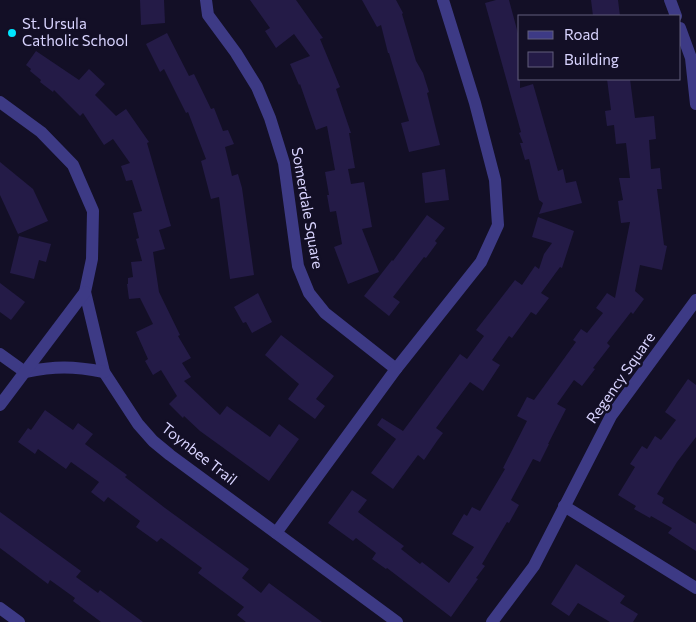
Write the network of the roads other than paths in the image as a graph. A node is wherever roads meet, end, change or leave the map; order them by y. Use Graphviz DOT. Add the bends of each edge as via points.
graph roads {
  1 [pos="206,0"];
  2 [pos="443,0"];
  3 [pos="670,0"];
  4 [pos="676,15"];
  5 [pos="681,31"];
  6 [pos="0,102"];
  7 [pos="696,104"];
  8 [pos="85,292"];
  9 [pos="696,300"];
  10 [pos="0,354"];
  11 [pos="396,369"];
  12 [pos="25,372"];
  13 [pos="104,372"];
  14 [pos="0,405"];
  15 [pos="564,506"];
  16 [pos="276,533"];
  17 [pos="696,588"];
  18 [pos="0,608"];
  19 [pos="19,622"];
  20 [pos="397,622"];
  21 [pos="492,622"];
  1 -- 11 [label="street, Somerdale Square" via="208,15 257,87 270,118 284,163 298,266 309,293 333,321"];
  2 -- 11 [label="street" via="495,180 498,225 481,262"];
  3 -- 4 [label="street"];
  5 -- 7 [label="street" via="691,58"];
  6 -- 8 [label="street, Toynbee Trail" via="41,132 74,164 93,211 92,259"];
  8 -- 12 [label="street"];
  8 -- 13 [label="street, Toynbee Trail"];
  9 -- 15 [label="street, Regency Square" via="610,416"];
  10 -- 12 [label="street"];
  11 -- 16 [label="street"];
  12 -- 13 [label="street" via="64,366"];
  12 -- 14 [label="street"];
  13 -- 16 [label="street, Toynbee Trail" via="153,441"];
  15 -- 17 [label="street"];
  15 -- 21 [label="street, Regency Square" via="534,566"];
  16 -- 20 [label="street, Toynbee Trail"];
  18 -- 19 [label="street"];
}
